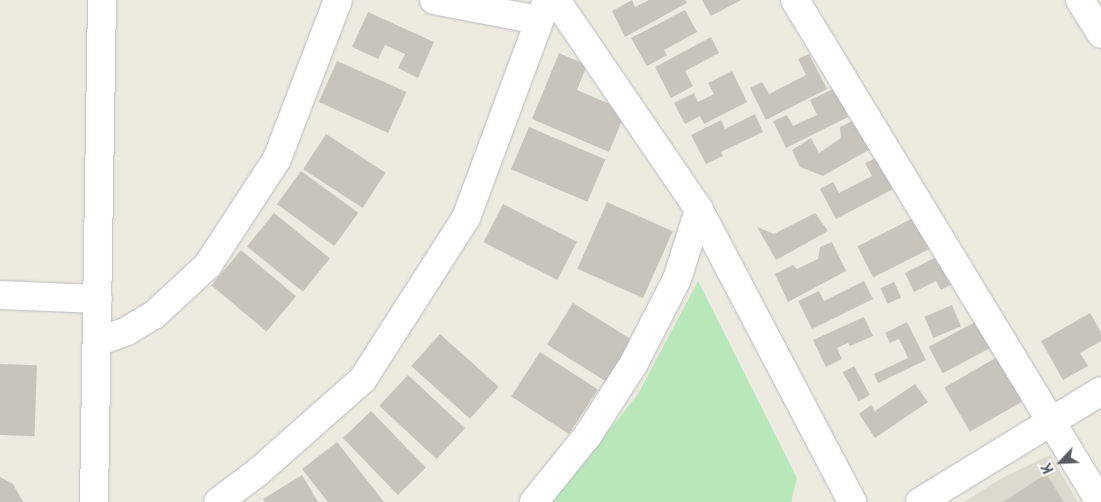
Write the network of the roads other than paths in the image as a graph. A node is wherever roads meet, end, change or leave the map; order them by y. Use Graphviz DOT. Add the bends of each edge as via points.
graph roads {
  1 [pos="102,0"];
  2 [pos="338,0"];
  3 [pos="434,0"];
  4 [pos="556,0"];
  5 [pos="795,0"];
  6 [pos="1080,0"];
  7 [pos="543,10"];
  8 [pos="1101,34"];
  9 [pos="699,210"];
  10 [pos="0,295"];
  11 [pos="98,299"];
  12 [pos="97,342"];
  13 [pos="1101,391"];
  14 [pos="1052,423"];
  15 [pos="94,502"];
  16 [pos="218,502"];
  17 [pos="534,502"];
  18 [pos="852,502"];
  19 [pos="920,502"];
  20 [pos="1100,502"];
  1 -- 11 [label="street"];
  2 -- 12 [label="street" via="277,159 208,265 154,315"];
  3 -- 7 [label="street"];
  4 -- 9 [label="street"];
  5 -- 14 [label="street"];
  6 -- 8 [label="street"];
  7 -- 16 [label="street" via="466,218 363,379 258,472"];
  9 -- 17 [label="street" via="677,279 634,363 588,435"];
  9 -- 18 [label="street"];
  10 -- 11 [label="street"];
  11 -- 12 [label="street"];
  12 -- 15 [label="street"];
  13 -- 14 [label="street"];
  14 -- 19 [label="street"];
  14 -- 20 [label="street"];
}
